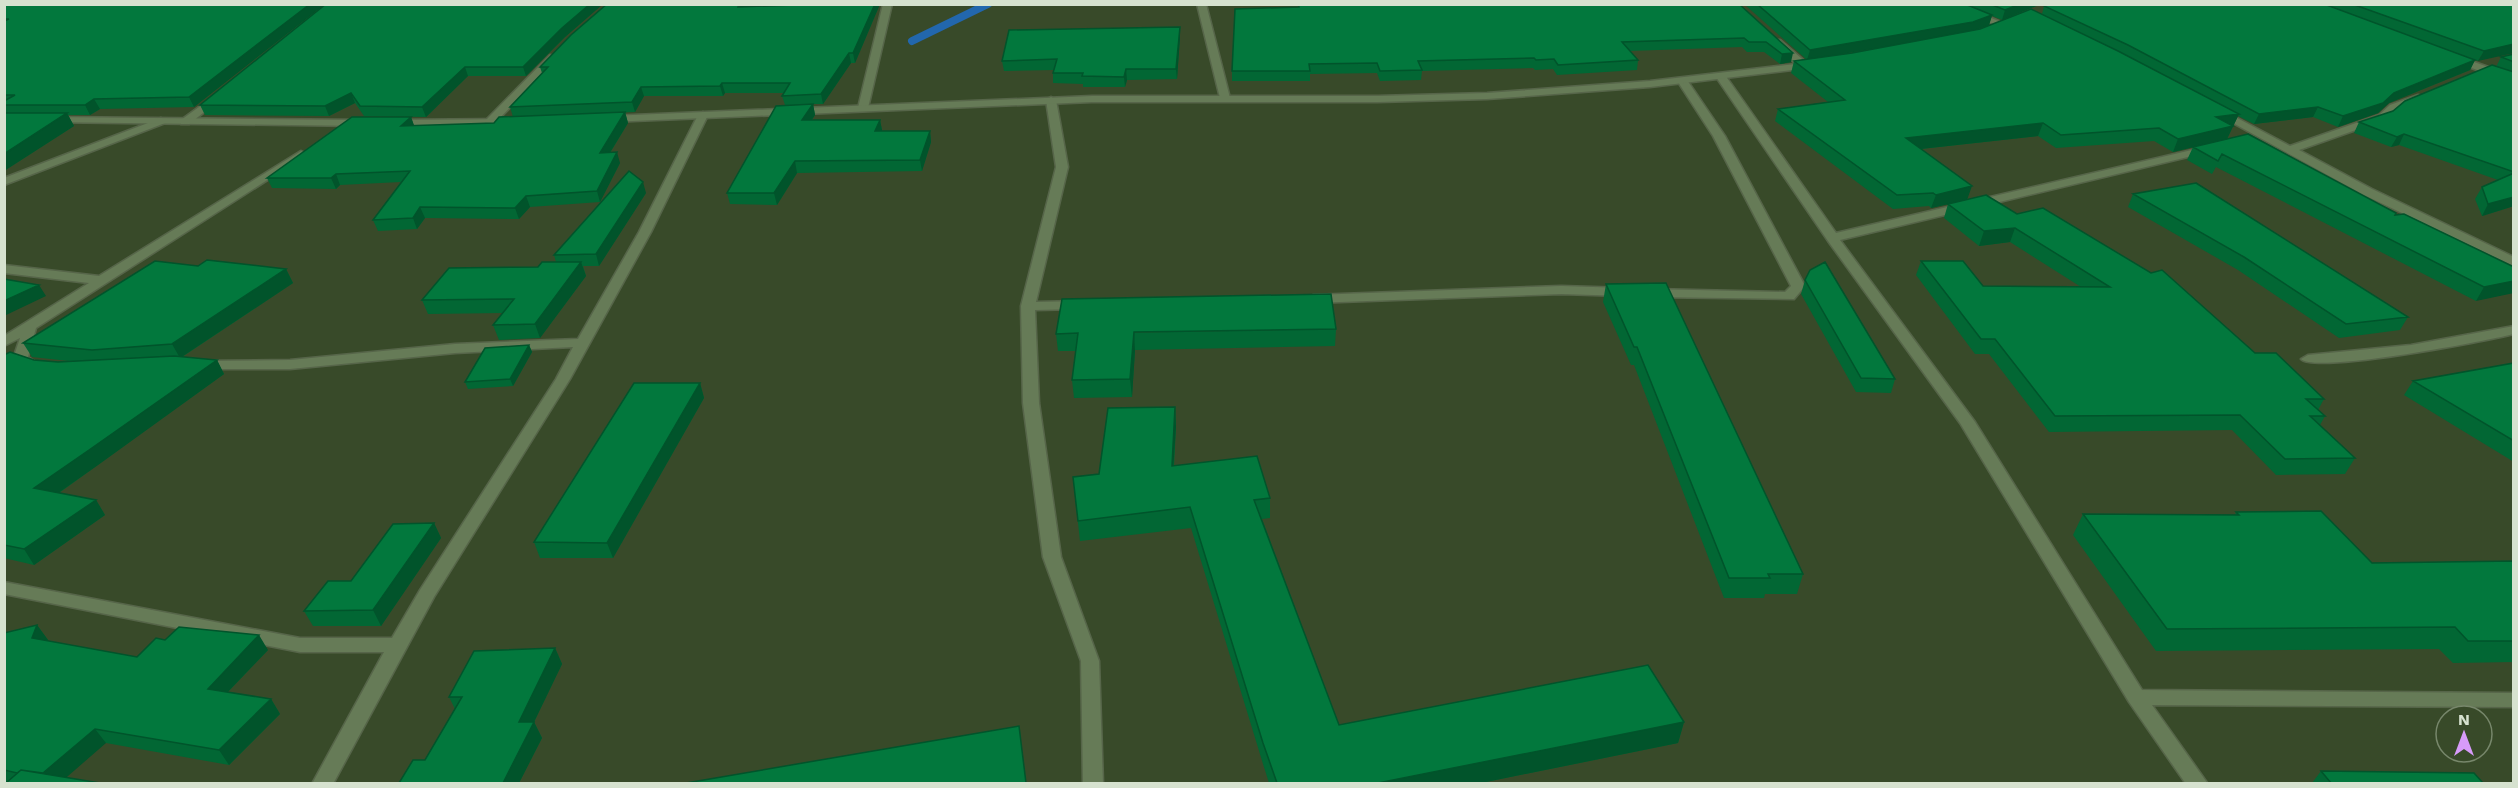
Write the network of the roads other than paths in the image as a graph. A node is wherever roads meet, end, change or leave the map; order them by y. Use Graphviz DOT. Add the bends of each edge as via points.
graph roads {
  1 [pos="888,4"];
  2 [pos="1201,4"];
  3 [pos="1948,4"];
  4 [pos="1983,32"];
  5 [pos="1770,37"];
  6 [pos="561,49"];
  7 [pos="2445,55"];
  8 [pos="2495,62"];
  9 [pos="1826,63"];
  10 [pos="1804,66"];
  11 [pos="2480,68"];
  12 [pos="1721,77"];
  13 [pos="2465,79"];
  14 [pos="2514,80"];
  15 [pos="1683,82"];
  16 [pos="224,91"];
  17 [pos="2424,96"];
  18 [pos="1225,98"];
  19 [pos="1051,100"];
  20 [pos="863,108"];
  21 [pos="2212,109"];
  22 [pos="703,115"];
  23 [pos="596,119"];
  24 [pos="38,120"];
  25 [pos="161,121"];
  26 [pos="185,122"];
  27 [pos="525,122"];
  28 [pos="351,123"];
  29 [pos="489,123"];
  30 [pos="331,135"];
  31 [pos="2264,136"];
  32 [pos="2240,142"];
  33 [pos="2217,147"];
  34 [pos="311,148"];
  35 [pos="2289,150"];
  36 [pos="4,182"];
  37 [pos="1832,238"];
  38 [pos="2514,262"];
  39 [pos="4,269"];
  40 [pos="100,280"];
  41 [pos="1303,299"];
  42 [pos="1088,305"];
  43 [pos="1028,306"];
  44 [pos="30,327"];
  45 [pos="2514,330"];
  46 [pos="4,342"];
  47 [pos="582,343"];
  48 [pos="2308,359"];
  49 [pos="182,364"];
  50 [pos="43,366"];
  51 [pos="4,588"];
  52 [pos="398,645"];
  53 [pos="2136,697"];
  54 [pos="2514,700"];
  55 [pos="322,783"];
  56 [pos="1094,783"];
  57 [pos="2198,783"];
  1 -- 20 [label="street"];
  2 -- 18 [label="street"];
  3 -- 4 [label="street" via="2008,24"];
  5 -- 10 [label="street"];
  6 -- 29 [label="street"];
  7 -- 11 [label="street"];
  8 -- 11 [label="street"];
  9 -- 10 [label="street"];
  10 -- 12 [label="street"];
  11 -- 13 [label="street"];
  11 -- 14 [label="street"];
  12 -- 15 [label="street"];
  12 -- 37 [label="street"];
  15 -- 18 [label="street" via="1495,96"];
  15 -- 41 [label="street" via="1719,136 1798,286 1789,296 1561,290"];
  16 -- 26 [label="street"];
  17 -- 35 [label="street" via="2394,107 2383,117"];
  18 -- 19 [label="street"];
  19 -- 20 [label="street"];
  19 -- 43 [label="street" via="1062,167"];
  20 -- 22 [label="street"];
  21 -- 31 [label="street"];
  22 -- 23 [label="street"];
  22 -- 47 [label="street" via="645,232"];
  24 -- 25 [label="street"];
  25 -- 26 [label="street"];
  25 -- 36 [label="street"];
  26 -- 28 [label="street"];
  27 -- 29 [label="street"];
  28 -- 29 [label="street"];
  28 -- 30 [label="street"];
  31 -- 32 [label="street"];
  31 -- 35 [label="street"];
  33 -- 37 [label="street"];
  34 -- 40 [label="street"];
  35 -- 38 [label="street"];
  37 -- 53 [label="street" via="1966,422"];
  39 -- 40 [label="street"];
  40 -- 44 [label="street"];
  42 -- 43 [label="street"];
  43 -- 56 [label="street" via="1031,403 1052,557 1090,661"];
  44 -- 46 [label="street"];
  44 -- 50 [label="street" via="20,359"];
  45 -- 48 [label="street" via="2386,354"];
  47 -- 49 [label="street" via="437,350 304,365 238,368"];
  47 -- 52 [label="street"];
  51 -- 52 [label="street" via="300,645"];
  52 -- 55 [label="street"];
  53 -- 54 [label="street"];
  53 -- 57 [label="street"];
}
